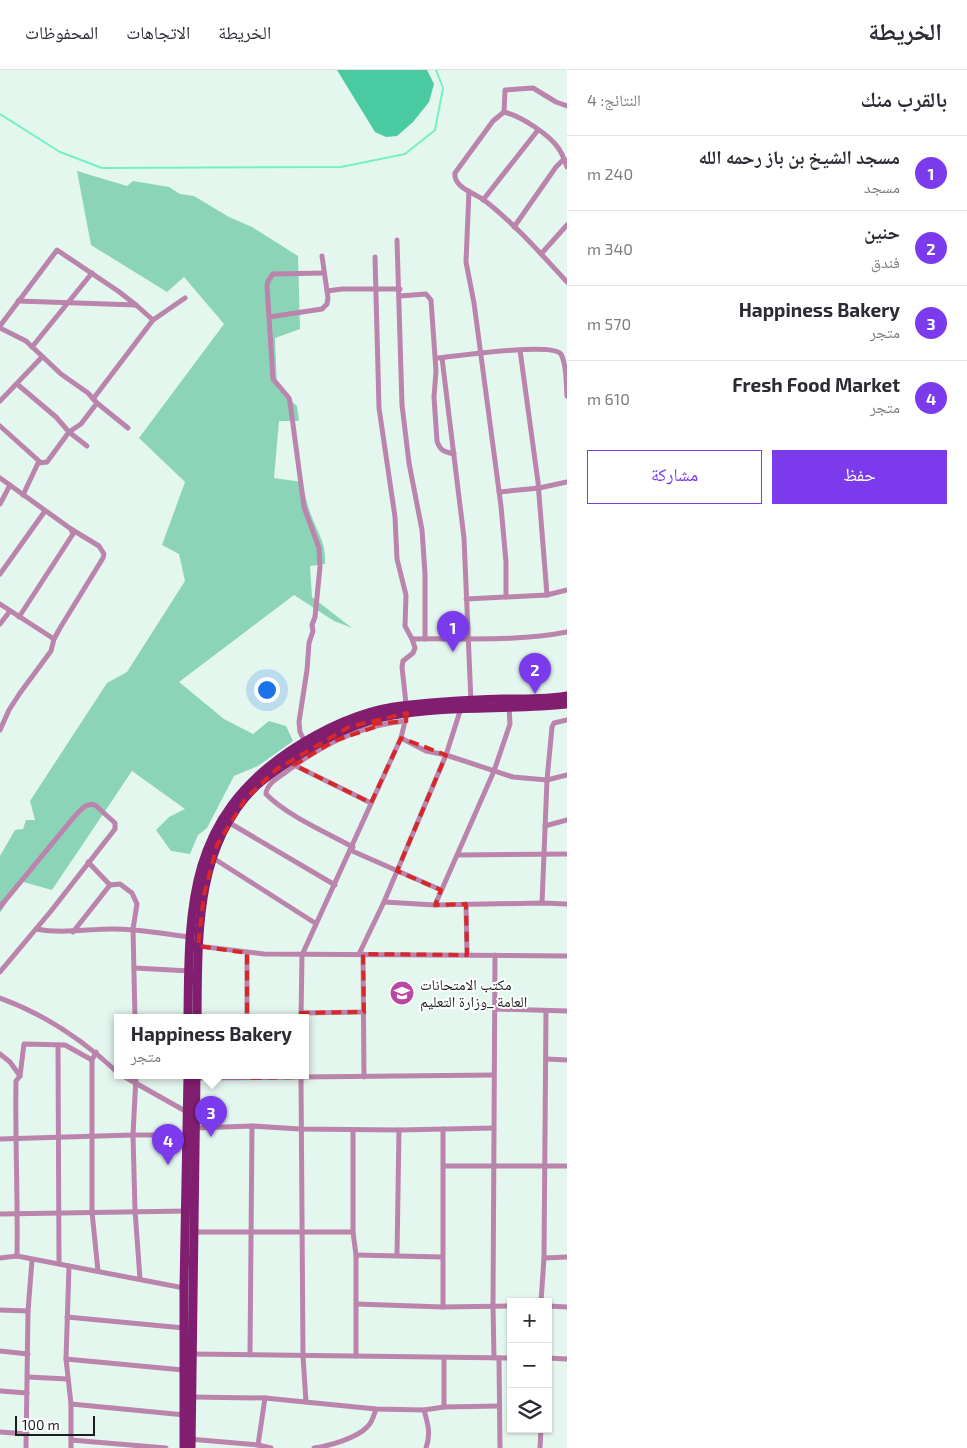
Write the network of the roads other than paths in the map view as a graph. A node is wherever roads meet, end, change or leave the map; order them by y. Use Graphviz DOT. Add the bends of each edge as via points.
graph roads {
  1 [pos="567,106"];
  2 [pos="504,112"];
  3 [pos="538,130"];
  4 [pos="564,159"];
  5 [pos="567,167"];
  6 [pos="469,191"];
  7 [pos="483,200"];
  8 [pos="567,225"];
  9 [pos="514,227"];
  10 [pos="397,240"];
  11 [pos="541,254"];
  12 [pos="322,256"];
  13 [pos="375,258"];
  14 [pos="92,273"];
  15 [pos="324,273"];
  16 [pos="567,282"];
  17 [pos="377,289"];
  18 [pos="400,289"];
  19 [pos="327,292"];
  20 [pos="400,296"];
  21 [pos="185,298"];
  22 [pos="18,301"];
  23 [pos="68,303"];
  24 [pos="136,305"];
  25 [pos="269,318"];
  26 [pos="153,320"];
  27 [pos="0,327"];
  28 [pos="32,347"];
  29 [pos="520,350"];
  30 [pos="481,353"];
  31 [pos="42,357"];
  32 [pos="436,358"];
  33 [pos="442,358"];
  34 [pos="17,384"];
  35 [pos="567,396"];
  36 [pos="0,401"];
  37 [pos="95,401"];
  38 [pos="0,426"];
  39 [pos="128,428"];
  40 [pos="69,432"];
  41 [pos="87,446"];
  42 [pos="454,454"];
  43 [pos="39,463"];
  44 [pos="0,478"];
  45 [pos="567,482"];
  46 [pos="10,485"];
  47 [pos="539,488"];
  48 [pos="499,492"];
  49 [pos="22,495"];
  50 [pos="0,504"];
  51 [pos="44,510"];
  52 [pos="71,529"];
  53 [pos="0,574"];
  54 [pos="567,590"];
  55 [pos="547,595"];
  56 [pos="506,598"];
  57 [pos="466,599"];
  58 [pos="0,604"];
  59 [pos="10,611"];
  60 [pos="19,617"];
  61 [pos="0,624"];
  62 [pos="567,632"];
  63 [pos="54,638"];
  64 [pos="468,638"];
  65 [pos="412,639"];
  66 [pos="425,639"];
  67 [pos="567,696"];
  68 [pos="467,704"];
  69 [pos="567,704"];
  70 [pos="509,707"];
  71 [pos="406,713"];
  72 [pos="567,720"];
  73 [pos="0,730"];
  74 [pos="402,738"];
  75 [pos="307,745"];
  76 [pos="446,755"];
  77 [pos="289,761"];
  78 [pos="494,771"];
  79 [pos="567,775"];
  80 [pos="547,780"];
  81 [pos="371,803"];
  82 [pos="225,820"];
  83 [pos="567,820"];
  84 [pos="545,826"];
  85 [pos="352,848"];
  86 [pos="458,854"];
  87 [pos="544,854"];
  88 [pos="567,854"];
  89 [pos="212,858"];
  90 [pos="88,862"];
  91 [pos="397,871"];
  92 [pos="110,885"];
  93 [pos="335,885"];
  94 [pos="441,890"];
  95 [pos="384,902"];
  96 [pos="542,903"];
  97 [pos="466,904"];
  98 [pos="567,904"];
  99 [pos="435,905"];
  100 [pos="0,907"];
  101 [pos="316,924"];
  102 [pos="36,929"];
  103 [pos="132,929"];
  104 [pos="73,932"];
  105 [pos="196,940"];
  106 [pos="247,953"];
  107 [pos="361,954"];
  108 [pos="302,955"];
  109 [pos="467,955"];
  110 [pos="495,955"];
  111 [pos="567,956"];
  112 [pos="134,968"];
  113 [pos="188,971"];
  114 [pos="0,972"];
  115 [pos="0,998"];
  116 [pos="495,1009"];
  117 [pos="546,1011"];
  118 [pos="567,1011"];
  119 [pos="364,1012"];
  120 [pos="135,1014"];
  121 [pos="188,1014"];
  122 [pos="197,1014"];
  123 [pos="247,1014"];
  124 [pos="300,1014"];
  125 [pos="309,1015"];
  126 [pos="58,1044"];
  127 [pos="96,1052"];
  128 [pos="0,1054"];
  129 [pos="547,1059"];
  130 [pos="92,1060"];
  131 [pos="567,1060"];
  132 [pos="114,1069"];
  133 [pos="494,1075"];
  134 [pos="20,1076"];
  135 [pos="309,1076"];
  136 [pos="364,1077"];
  137 [pos="128,1079"];
  138 [pos="136,1079"];
  139 [pos="193,1079"];
  140 [pos="300,1079"];
  141 [pos="136,1084"];
  142 [pos="191,1113"];
  143 [pos="252,1126"];
  144 [pos="494,1128"];
  145 [pos="300,1129"];
  146 [pos="443,1129"];
  147 [pos="353,1130"];
  148 [pos="399,1130"];
  149 [pos="192,1133"];
  150 [pos="134,1135"];
  151 [pos="92,1137"];
  152 [pos="58,1138"];
  153 [pos="15,1139"];
  154 [pos="0,1140"];
  155 [pos="494,1165"];
  156 [pos="444,1166"];
  157 [pos="544,1166"];
  158 [pos="567,1166"];
  159 [pos="135,1210"];
  160 [pos="186,1210"];
  161 [pos="59,1212"];
  162 [pos="92,1212"];
  163 [pos="0,1214"];
  164 [pos="18,1214"];
  165 [pos="251,1231"];
  166 [pos="303,1231"];
  167 [pos="190,1232"];
  168 [pos="354,1232"];
  169 [pos="356,1255"];
  170 [pos="397,1255"];
  171 [pos="17,1256"];
  172 [pos="442,1257"];
  173 [pos="567,1257"];
  174 [pos="0,1258"];
  175 [pos="544,1258"];
  176 [pos="32,1260"];
  177 [pos="59,1264"];
  178 [pos="69,1266"];
  179 [pos="98,1271"];
  180 [pos="140,1279"];
  181 [pos="184,1288"];
  182 [pos="542,1298"];
  183 [pos="356,1304"];
  184 [pos="493,1306"];
  185 [pos="507,1306"];
  186 [pos="552,1306"];
  187 [pos="443,1307"];
  188 [pos="567,1307"];
  189 [pos="0,1310"];
  190 [pos="28,1311"];
  191 [pos="67,1317"];
  192 [pos="184,1328"];
  193 [pos="0,1351"];
  194 [pos="28,1354"];
  195 [pos="188,1354"];
  196 [pos="250,1355"];
  197 [pos="304,1356"];
  198 [pos="356,1356"];
  199 [pos="444,1358"];
  200 [pos="496,1358"];
  201 [pos="507,1358"];
  202 [pos="552,1358"];
  203 [pos="567,1358"];
  204 [pos="66,1359"];
  205 [pos="184,1370"];
  206 [pos="28,1377"];
  207 [pos="67,1379"];
  208 [pos="0,1392"];
  209 [pos="27,1393"];
  210 [pos="192,1397"];
  211 [pos="266,1398"];
  212 [pos="306,1402"];
  213 [pos="72,1404"];
  214 [pos="499,1406"];
  215 [pos="444,1407"];
  216 [pos="376,1409"];
  217 [pos="424,1410"];
  218 [pos="185,1416"];
  219 [pos="0,1432"];
  220 [pos="541,1433"];
  221 [pos="27,1434"];
  222 [pos="71,1440"];
  223 [pos="188,1443"];
  224 [pos="258,1445"];
  225 [pos="26,1448"];
  226 [pos="71,1448"];
  227 [pos="166,1448"];
  228 [pos="271,1448"];
  229 [pos="314,1448"];
  230 [pos="426,1448"];
  231 [pos="500,1448"];
  232 [pos="540,1448"];
  1 -- 2 [label="street" via="534,88 504,90"];
  2 -- 3 [label="street"];
  2 -- 6 [label="street" via="493,121 455,173 457,183"];
  3 -- 4 [label="street" via="559,148"];
  3 -- 7 [label="street"];
  4 -- 5 [label="street"];
  4 -- 9 [label="street"];
  6 -- 7 [label="street"];
  6 -- 30 [label="street" via="466,262"];
  7 -- 9 [label="street"];
  8 -- 11 [label="street"];
  9 -- 11 [label="street"];
  10 -- 18 [label="street"];
  11 -- 16 [label="street"];
  12 -- 15 [label="street"];
  13 -- 17 [label="street"];
  14 -- 22 [label="street" via="57,250"];
  14 -- 23 [label="street"];
  14 -- 24 [label="street"];
  15 -- 19 [label="street"];
  15 -- 25 [label="street" via="273,274 267,286"];
  17 -- 18 [label="street"];
  17 -- 19 [label="street"];
  17 -- 65 [label="street" via="379,408 395,517 397,559 406,594 405,626"];
  18 -- 20 [label="street"];
  19 -- 25 [label="street" via="327,304 322,309"];
  20 -- 32 [label="street" via="426,294 431,300"];
  20 -- 66 [label="street" via="402,405 422,530"];
  21 -- 26 [label="street"];
  22 -- 23 [label="street"];
  22 -- 27 [label="street"];
  23 -- 24 [label="street"];
  23 -- 28 [label="street"];
  24 -- 26 [label="street"];
  25 -- 75 [label="street" via="273,379 289,398 304,506 320,548 315,617 299,722"];
  26 -- 37 [label="street"];
  27 -- 28 [label="street"];
  28 -- 31 [label="street"];
  29 -- 30 [label="street"];
  29 -- 35 [label="street" via="558,352 564,362"];
  29 -- 47 [label="street"];
  30 -- 33 [label="street"];
  30 -- 48 [label="street"];
  31 -- 34 [label="street"];
  31 -- 37 [label="street"];
  32 -- 33 [label="street"];
  32 -- 42 [label="street" via="437,442 443,451"];
  33 -- 42 [label="street"];
  34 -- 36 [label="street"];
  34 -- 40 [label="street"];
  37 -- 39 [label="street"];
  37 -- 40 [label="street" via="81,424"];
  38 -- 43 [label="street"];
  40 -- 41 [label="street"];
  40 -- 43 [label="street" via="47,462"];
  42 -- 57 [label="street" via="464,538"];
  43 -- 49 [label="street"];
  44 -- 46 [label="street"];
  45 -- 47 [label="street"];
  46 -- 49 [label="street"];
  46 -- 50 [label="street"];
  47 -- 48 [label="street"];
  47 -- 55 [label="street"];
  48 -- 56 [label="street"];
  49 -- 51 [label="street"];
  51 -- 52 [label="street"];
  51 -- 53 [label="street"];
  52 -- 60 [label="street" via="73,534 64,551"];
  52 -- 63 [label="street" via="99,546 104,554"];
  54 -- 55 [label="street"];
  55 -- 56 [label="street"];
  56 -- 57 [label="street"];
  57 -- 64 [label="street"];
  58 -- 59 [label="street"];
  59 -- 60 [label="street"];
  59 -- 61 [label="street"];
  60 -- 63 [label="street"];
  62 -- 64 [label="street" via="525,638"];
  63 -- 73 [label="street" via="51,651 9,710"];
  64 -- 66 [label="street"];
  64 -- 68 [label="street"];
  65 -- 66 [label="street"];
  65 -- 71 [label="street" via="415,648 402,667"];
  67 -- 68 [label="main road"];
  68 -- 70 [label="main road"];
  68 -- 71 [label="main road"];
  68 -- 76 [label="street"];
  69 -- 70 [label="main road"];
  70 -- 78 [label="street" via="510,724"];
  71 -- 74 [label="street"];
  71 -- 75 [label="main road" via="363,722"];
  71 -- 77 [label="street"];
  72 -- 80 [label="street" via="554,723 552,727"];
  74 -- 76 [label="street" via="426,750"];
  74 -- 81 [label="street"];
  75 -- 77 [label="main road"];
  76 -- 78 [label="street"];
  76 -- 91 [label="street"];
  77 -- 81 [label="street"];
  77 -- 82 [label="main road" via="254,784"];
  77 -- 85 [label="street" via="265,791 266,794"];
  78 -- 80 [label="street" via="513,777"];
  78 -- 86 [label="street"];
  79 -- 80 [label="street"];
  80 -- 84 [label="street"];
  81 -- 85 [label="street"];
  82 -- 89 [label="main road"];
  82 -- 93 [label="street"];
  82 -- 105 [label="main road" via="208,845 199,874"];
  83 -- 84 [label="street"];
  84 -- 87 [label="street"];
  85 -- 91 [label="street"];
  85 -- 93 [label="street"];
  86 -- 87 [label="street"];
  86 -- 94 [label="street"];
  87 -- 88 [label="street"];
  87 -- 96 [label="street"];
  89 -- 101 [label="street"];
  89 -- 105 [label="main road"];
  90 -- 92 [label="street"];
  90 -- 100 [label="street" via="115,826 93,804 86,805 74,817"];
  90 -- 102 [label="street"];
  91 -- 94 [label="street"];
  91 -- 95 [label="street"];
  92 -- 103 [label="street" via="120,884 132,893 137,904"];
  92 -- 104 [label="street"];
  93 -- 101 [label="street"];
  94 -- 99 [label="street"];
  95 -- 99 [label="street"];
  95 -- 107 [label="street"];
  96 -- 97 [label="street"];
  96 -- 98 [label="street"];
  97 -- 99 [label="street"];
  97 -- 109 [label="street"];
  101 -- 108 [label="street"];
  102 -- 104 [label="street"];
  102 -- 114 [label="street"];
  103 -- 104 [label="street"];
  103 -- 105 [label="street"];
  103 -- 112 [label="street"];
  105 -- 106 [label="street"];
  105 -- 113 [label="main road"];
  105 -- 122 [label="main road"];
  106 -- 108 [label="street"];
  106 -- 123 [label="street"];
  107 -- 108 [label="street"];
  107 -- 109 [label="street"];
  107 -- 119 [label="street"];
  108 -- 124 [label="street"];
  109 -- 110 [label="street"];
  110 -- 111 [label="street"];
  110 -- 116 [label="street"];
  112 -- 113 [label="street"];
  112 -- 120 [label="street"];
  113 -- 121 [label="main road"];
  115 -- 127 [label="street" via="33,1011"];
  116 -- 117 [label="street"];
  116 -- 133 [label="street"];
  117 -- 118 [label="street"];
  117 -- 129 [label="street"];
  119 -- 125 [label="street"];
  119 -- 136 [label="street"];
  126 -- 130 [label="street"];
  126 -- 134 [label="street" via="24,1044"];
  126 -- 152 [label="street"];
  127 -- 130 [label="street"];
  127 -- 132 [label="street"];
  128 -- 134 [label="street"];
  129 -- 131 [label="street"];
  129 -- 157 [label="street"];
  130 -- 151 [label="street"];
  133 -- 136 [label="street"];
  133 -- 144 [label="street"];
  134 -- 153 [label="street" via="16,1081"];
  135 -- 136 [label="street"];
  137 -- 141 [label="street"];
  138 -- 141 [label="street"];
  139 -- 142 [label="main road"];
  140 -- 145 [label="street"];
  141 -- 142 [label="street"];
  141 -- 150 [label="street"];
  142 -- 149 [label="main road"];
  143 -- 145 [label="street"];
  143 -- 149 [label="street"];
  143 -- 165 [label="street"];
  144 -- 146 [label="street"];
  144 -- 155 [label="street"];
  145 -- 147 [label="street"];
  145 -- 166 [label="street"];
  146 -- 148 [label="street"];
  146 -- 156 [label="street"];
  147 -- 148 [label="street"];
  147 -- 168 [label="street"];
  148 -- 170 [label="street"];
  149 -- 150 [label="street"];
  149 -- 160 [label="main road"];
  149 -- 167 [label="main road"];
  150 -- 151 [label="street"];
  150 -- 159 [label="street"];
  151 -- 152 [label="street"];
  151 -- 162 [label="street"];
  152 -- 153 [label="street"];
  152 -- 161 [label="street"];
  153 -- 154 [label="street"];
  153 -- 164 [label="street"];
  155 -- 156 [label="street"];
  155 -- 157 [label="street"];
  155 -- 184 [label="street"];
  156 -- 172 [label="street"];
  157 -- 158 [label="street"];
  157 -- 175 [label="street"];
  159 -- 160 [label="street"];
  159 -- 162 [label="street"];
  159 -- 180 [label="street"];
  160 -- 167 [label="main road"];
  161 -- 162 [label="street"];
  161 -- 164 [label="street"];
  161 -- 177 [label="street"];
  162 -- 179 [label="street"];
  163 -- 164 [label="street"];
  164 -- 171 [label="street"];
  165 -- 166 [label="street"];
  165 -- 167 [label="street"];
  165 -- 196 [label="street"];
  166 -- 168 [label="street"];
  166 -- 197 [label="street"];
  167 -- 181 [label="main road"];
  167 -- 195 [label="main road"];
  168 -- 169 [label="street"];
  169 -- 170 [label="street"];
  169 -- 183 [label="street"];
  170 -- 172 [label="street"];
  171 -- 174 [label="street"];
  171 -- 176 [label="street"];
  172 -- 187 [label="street"];
  173 -- 175 [label="street"];
  175 -- 182 [label="street"];
  176 -- 177 [label="street"];
  176 -- 190 [label="street"];
  177 -- 178 [label="street"];
  178 -- 179 [label="street"];
  178 -- 191 [label="street"];
  179 -- 180 [label="street"];
  180 -- 181 [label="street"];
  181 -- 192 [label="main road"];
  183 -- 187 [label="street"];
  183 -- 198 [label="street"];
  184 -- 185 [label="street"];
  184 -- 187 [label="street"];
  184 -- 200 [label="street"];
  186 -- 188 [label="street"];
  189 -- 190 [label="street"];
  190 -- 194 [label="street"];
  191 -- 192 [label="street"];
  191 -- 204 [label="street"];
  192 -- 195 [label="main road"];
  193 -- 194 [label="street"];
  194 -- 206 [label="street"];
  195 -- 196 [label="street"];
  195 -- 205 [label="main road"];
  195 -- 210 [label="main road"];
  196 -- 197 [label="street"];
  197 -- 198 [label="street"];
  197 -- 212 [label="street"];
  198 -- 199 [label="street"];
  199 -- 200 [label="street"];
  199 -- 215 [label="street"];
  200 -- 201 [label="street"];
  200 -- 214 [label="street"];
  202 -- 203 [label="street"];
  204 -- 205 [label="street"];
  204 -- 207 [label="street"];
  205 -- 218 [label="main road"];
  206 -- 207 [label="street"];
  206 -- 209 [label="street"];
  207 -- 213 [label="street"];
  208 -- 209 [label="street"];
  209 -- 221 [label="street"];
  210 -- 211 [label="street"];
  210 -- 223 [label="main road"];
  211 -- 212 [label="street"];
  211 -- 224 [label="street"];
  212 -- 216 [label="street"];
  213 -- 218 [label="street"];
  213 -- 222 [label="street"];
  214 -- 215 [label="street"];
  214 -- 231 [label="street"];
  215 -- 217 [label="street"];
  216 -- 217 [label="street"];
  216 -- 229 [label="street" via="367,1428 358,1434"];
  217 -- 230 [label="street" via="429,1429"];
  218 -- 223 [label="main road"];
  219 -- 221 [label="street"];
  220 -- 232 [label="street"];
  221 -- 225 [label="street"];
  222 -- 226 [label="street"];
  222 -- 227 [label="street"];
  223 -- 224 [label="street"];
  224 -- 228 [label="street"];
}
